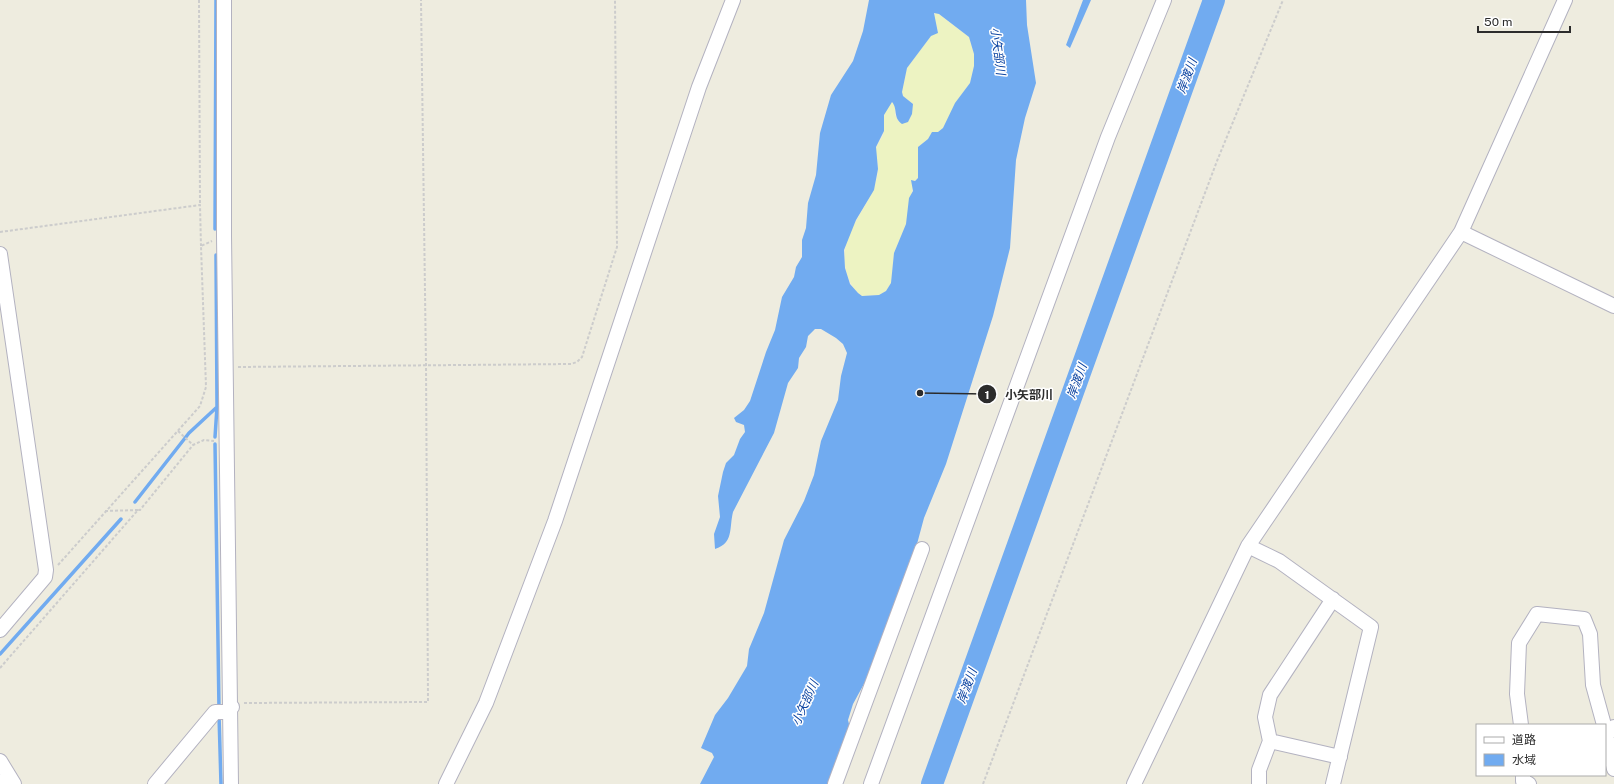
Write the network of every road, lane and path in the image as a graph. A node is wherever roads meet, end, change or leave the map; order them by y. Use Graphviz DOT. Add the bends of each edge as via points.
graph roads {
  1 [pos="198,0"];
  2 [pos="224,0"];
  3 [pos="421,0"];
  4 [pos="615,0"];
  5 [pos="733,0"];
  6 [pos="1164,0"];
  7 [pos="1283,0"];
  8 [pos="1565,0"];
  9 [pos="200,205"];
  10 [pos="0,232"];
  11 [pos="1461,232"];
  12 [pos="224,236"];
  13 [pos="201,246"];
  14 [pos="0,254"];
  15 [pos="1614,306"];
  16 [pos="426,365"];
  17 [pos="227,367"];
  18 [pos="177,431"];
  19 [pos="227,441"];
  20 [pos="193,445"];
  21 [pos="138,510"];
  22 [pos="104,511"];
  23 [pos="1248,546"];
  24 [pos="922,549"];
  25 [pos="46,570"];
  26 [pos="1333,599"];
  27 [pos="0,630"];
  28 [pos="0,668"];
  29 [pos="225,710"];
  30 [pos="1521,724"];
  31 [pos="1605,724"];
  32 [pos="1607,729"];
  33 [pos="1270,741"];
  34 [pos="1340,757"];
  35 [pos="0,761"];
  36 [pos="1614,769"];
  37 [pos="1523,776"];
  38 [pos="14,784"];
  39 [pos="155,784"];
  40 [pos="231,784"];
  41 [pos="446,784"];
  42 [pos="835,784"];
  43 [pos="871,784"];
  44 [pos="983,784"];
  45 [pos="1134,784"];
  46 [pos="1259,784"];
  47 [pos="1333,784"];
  48 [pos="1529,784"];
  1 -- 9 [label="path"];
  2 -- 12 [label="street"];
  3 -- 16 [label="path"];
  4 -- 16 [label="path" via="618,247 582,357 571,364"];
  5 -- 41 [label="street" via="699,87 555,521 486,703"];
  6 -- 43 [label="street" via="1106,145"];
  7 -- 44 [label="path" via="1217,161"];
  8 -- 11 [label="street"];
  9 -- 10 [label="path"];
  9 -- 13 [label="path"];
  11 -- 15 [label="street"];
  11 -- 23 [label="street"];
  12 -- 13 [label="path"];
  12 -- 17 [label="street"];
  13 -- 18 [label="path" via="206,387 200,406"];
  14 -- 25 [label="street"];
  16 -- 17 [label="path"];
  16 -- 29 [label="path" via="428,702 243,702"];
  17 -- 19 [label="street"];
  18 -- 20 [label="path"];
  18 -- 22 [label="path"];
  19 -- 20 [label="path" via="204,440"];
  19 -- 29 [label="street"];
  20 -- 21 [label="path"];
  21 -- 22 [label="path"];
  21 -- 28 [label="path"];
  22 -- 25 [label="path" via="58,565"];
  23 -- 26 [label="street" via="1279,561"];
  23 -- 45 [label="street"];
  24 -- 42 [label="street"];
  25 -- 27 [label="street" via="45,577"];
  26 -- 33 [label="street" via="1270,695 1265,717"];
  26 -- 34 [label="street" via="1371,627"];
  29 -- 39 [label="street"];
  29 -- 40 [label="street"];
  30 -- 31 [label="street" via="1517,694 1519,643 1537,614 1584,619 1590,634 1593,685"];
  32 -- 36 [label="street"];
  33 -- 34 [label="street"];
  33 -- 46 [label="street" via="1259,770"];
  34 -- 47 [label="street"];
  35 -- 38 [label="street"];
  37 -- 48 [label="street" via="1523,781"];
}
